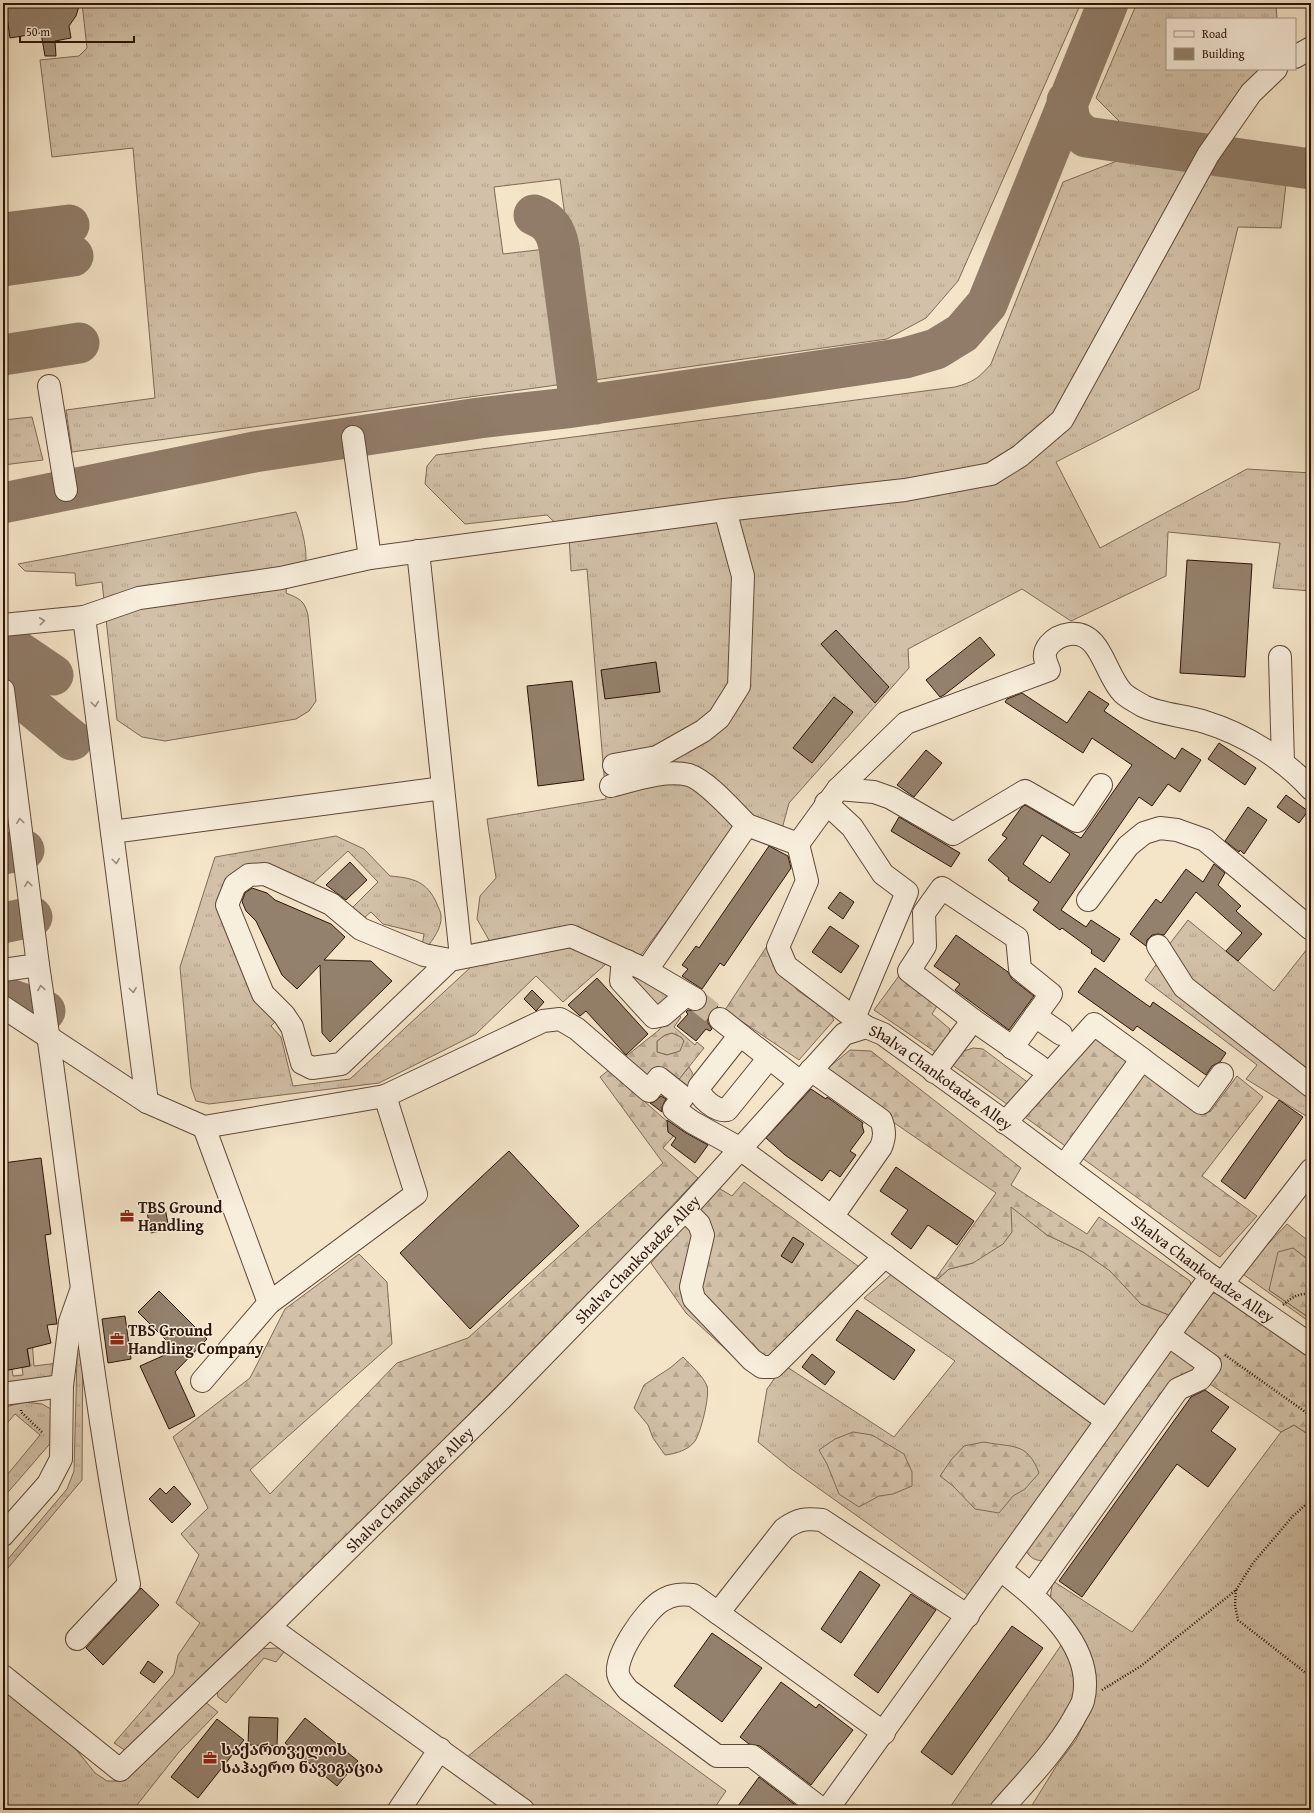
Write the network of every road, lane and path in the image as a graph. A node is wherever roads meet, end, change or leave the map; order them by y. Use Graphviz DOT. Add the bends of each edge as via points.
graph roads {
  1 [pos="1311,48"];
  2 [pos="1296,56"];
  3 [pos="1275,70"];
  4 [pos="50,386"];
  5 [pos="353,437"];
  6 [pos="66,490"];
  7 [pos="725,510"];
  8 [pos="418,551"];
  9 [pos="370,558"];
  10 [pos="84,617"];
  11 [pos="3,625"];
  12 [pos="1280,657"];
  13 [pos="3,690"];
  14 [pos="1283,763"];
  15 [pos="614,764"];
  16 [pos="1101,785"];
  17 [pos="611,786"];
  18 [pos="443,788"];
  19 [pos="1311,788"];
  20 [pos="832,796"];
  21 [pos="747,825"];
  22 [pos="112,832"];
  23 [pos="798,844"];
  24 [pos="1088,900"];
  25 [pos="1311,929"];
  26 [pos="1158,946"];
  27 [pos="456,959"];
  28 [pos="627,961"];
  29 [pos="652,961"];
  30 [pos="38,965"];
  31 [pos="3,970"];
  32 [pos="3,1007"];
  33 [pos="1035,1016"];
  34 [pos="720,1019"];
  35 [pos="973,1020"];
  36 [pos="860,1023"];
  37 [pos="1061,1034"];
  38 [pos="740,1035"];
  39 [pos="48,1038"];
  40 [pos="1012,1048"];
  41 [pos="769,1058"];
  42 [pos="1142,1059"];
  43 [pos="1039,1066"];
  44 [pos="934,1072"];
  45 [pos="1222,1074"];
  46 [pos="806,1076"];
  47 [pos="1311,1086"];
  48 [pos="384,1096"];
  49 [pos="147,1102"];
  50 [pos="1005,1123"];
  51 [pos="204,1127"];
  52 [pos="740,1148"];
  53 [pos="1064,1166"];
  54 [pos="1311,1170"];
  55 [pos="685,1210"];
  56 [pos="832,1217"];
  57 [pos="885,1256"];
  58 [pos="1216,1280"];
  59 [pos="82,1289"];
  60 [pos="1311,1294"];
  61 [pos="269,1303"];
  62 [pos="1281,1306"];
  63 [pos="1168,1335"];
  64 [pos="1311,1345"];
  65 [pos="1202,1359"];
  66 [pos="202,1382"];
  67 [pos="62,1386"];
  68 [pos="12,1392"];
  69 [pos="1311,1416"];
  70 [pos="1107,1421"];
  71 [pos="44,1434"];
  72 [pos="1311,1500"];
  73 [pos="3,1535"];
  74 [pos="1001,1570"];
  75 [pos="1236,1590"];
  76 [pos="1032,1594"];
  77 [pos="973,1609"];
  78 [pos="718,1613"];
  79 [pos="269,1627"];
  80 [pos="77,1639"];
  81 [pos="3,1676"];
  82 [pos="1311,1677"];
  83 [pos="1082,1702"];
  84 [pos="884,1733"];
  85 [pos="1062,1739"];
  86 [pos="440,1749"];
  87 [pos="399,1810"];
  88 [pos="523,1810"];
  89 [pos="823,1810"];
  90 [pos="827,1810"];
  91 [pos="1001,1810"];
  92 [pos="1021,1810"];
  1 -- 2 [label="street"];
  3 -- 7 [label="street" via="1251,93 1208,155 1062,420 1020,456 991,474 913,489"];
  4 -- 6 [label="street"];
  5 -- 9 [label="street"];
  7 -- 8 [label="street"];
  7 -- 15 [label="street" via="743,576 739,686 719,718 703,731 657,757"];
  8 -- 9 [label="street"];
  8 -- 18 [label="street"];
  9 -- 10 [label="street" via="281,578 139,598"];
  11 -- 10 [label="street, one-way"];
  10 -- 22 [label="street, one-way"];
  12 -- 14 [label="street"];
  30 -- 13 [label="street, one-way"];
  14 -- 19 [label="street" via="1296,771"];
  14 -- 20 [label="street" via="1244,737 1205,722 1144,707 1123,693 1092,641 1086,636 1075,634 1062,635 1052,640 1045,650 1044,657 1049,670 906,723"];
  16 -- 20 [label="street" via="1077,821 1025,792 953,834 891,798 874,792"];
  17 -- 21 [label="street" via="657,774 690,775 709,788"];
  18 -- 22 [label="street"];
  18 -- 27 [label="street"];
  20 -- 23 [label="street"];
  20 -- 36 [label="street" via="883,874 907,892"];
  21 -- 23 [label="street"];
  21 -- 29 [label="street"];
  22 -- 49 [label="street, one-way"];
  23 -- 36 [label="street" via="807,881 778,947 786,966"];
  24 -- 25 [label="street" via="1128,846 1144,833 1160,828 1177,830 1204,840"];
  26 -- 47 [label="street" via="1184,987"];
  27 -- 27 [label="street" via="341,1064 312,1068 302,1063 292,1026 284,1014 263,994 228,906 229,899 235,885 249,875 265,874 331,904 361,929 424,955"];
  27 -- 28 [label="street" via="571,936"];
  28 -- 28 [label="street" via="644,969 691,997 663,1015 654,1017 621,981 622,969"];
  30 -- 31 [label="street"];
  39 -- 30 [label="street, one-way"];
  32 -- 39 [label="street"];
  33 -- 35 [label="street" via="1051,994 1020,969 1017,938 942,888 924,913 925,946 909,971"];
  33 -- 37 [label="street"];
  33 -- 40 [label="street"];
  34 -- 38 [label="street"];
  35 -- 40 [label="street"];
  35 -- 44 [label="street"];
  36 -- 44 [label="street, Shalva Chankotadze Alley" via="883,1034"];
  36 -- 46 [label="street, Shalva Chankotadze Alley" via="844,1034"];
  38 -- 41 [label="street"];
  38 -- 41 [label="street" via="699,1087 701,1095 717,1108 727,1110"];
  39 -- 49 [label="street"];
  39 -- 59 [label="street"];
  40 -- 43 [label="street"];
  41 -- 46 [label="street"];
  42 -- 45 [label="street" via="1201,1103"];
  42 -- 50 [label="street" via="1094,1024"];
  42 -- 53 [label="street"];
  44 -- 50 [label="street, Shalva Chankotadze Alley"];
  46 -- 52 [label="street, Shalva Chankotadze Alley"];
  46 -- 56 [label="street" via="881,1120 884,1129 881,1147"];
  48 -- 51 [label="street"];
  48 -- 52 [label="street" via="543,1021 560,1019 577,1029 649,1091 659,1078 683,1097 674,1109 692,1122"];
  48 -- 61 [label="street" via="416,1194"];
  49 -- 51 [label="street"];
  50 -- 53 [label="street, Shalva Chankotadze Alley"];
  51 -- 61 [label="street"];
  52 -- 55 [label="street, Shalva Chankotadze Alley"];
  52 -- 56 [label="street"];
  53 -- 58 [label="street, Shalva Chankotadze Alley"];
  54 -- 58 [label="street"];
  55 -- 57 [label="street" via="704,1235 692,1287 694,1300 752,1360 762,1367 773,1367"];
  55 -- 79 [label="street, Shalva Chankotadze Alley" via="496,1403"];
  56 -- 57 [label="street"];
  57 -- 70 [label="street"];
  58 -- 63 [label="street"];
  58 -- 64 [label="street, Shalva Chankotadze Alley"];
  59 -- 67 [label="street" via="70,1322"];
  59 -- 80 [label="street" via="116,1516 129,1584"];
  60 -- 62 [label="path" via="1304,1293 1291,1298"];
  61 -- 66 [label="street"];
  63 -- 65 [label="street"];
  63 -- 70 [label="street"];
  65 -- 69 [label="path" via="1220,1351"];
  65 -- 76 [label="street" via="1210,1365 1200,1379 1178,1389"];
  67 -- 68 [label="street"];
  67 -- 73 [label="street" via="61,1459 48,1484"];
  68 -- 71 [label="path" via="21,1412"];
  70 -- 74 [label="street"];
  72 -- 75 [label="path" via="1293,1516 1253,1563"];
  74 -- 76 [label="street"];
  74 -- 77 [label="street"];
  75 -- 82 [label="path" via="1238,1620"];
  75 -- 83 [label="path" via="1141,1666"];
  76 -- 83 [label="street" via="1064,1628 1083,1664 1085,1686"];
  77 -- 78 [label="street" via="822,1520 810,1518 796,1521 784,1529"];
  77 -- 84 [label="street"];
  78 -- 84 [label="street"];
  78 -- 89 [label="street" via="693,1595 679,1594 662,1600 630,1637 619,1659 618,1676 628,1690 717,1756 752,1756"];
  79 -- 81 [label="street, Shalva Chankotadze Alley" via="120,1770"];
  79 -- 86 [label="street"];
  83 -- 85 [label="street"];
  84 -- 90 [label="street"];
  85 -- 91 [label="street"];
  85 -- 92 [label="street"];
  86 -- 87 [label="street"];
  86 -- 88 [label="street"];
}
